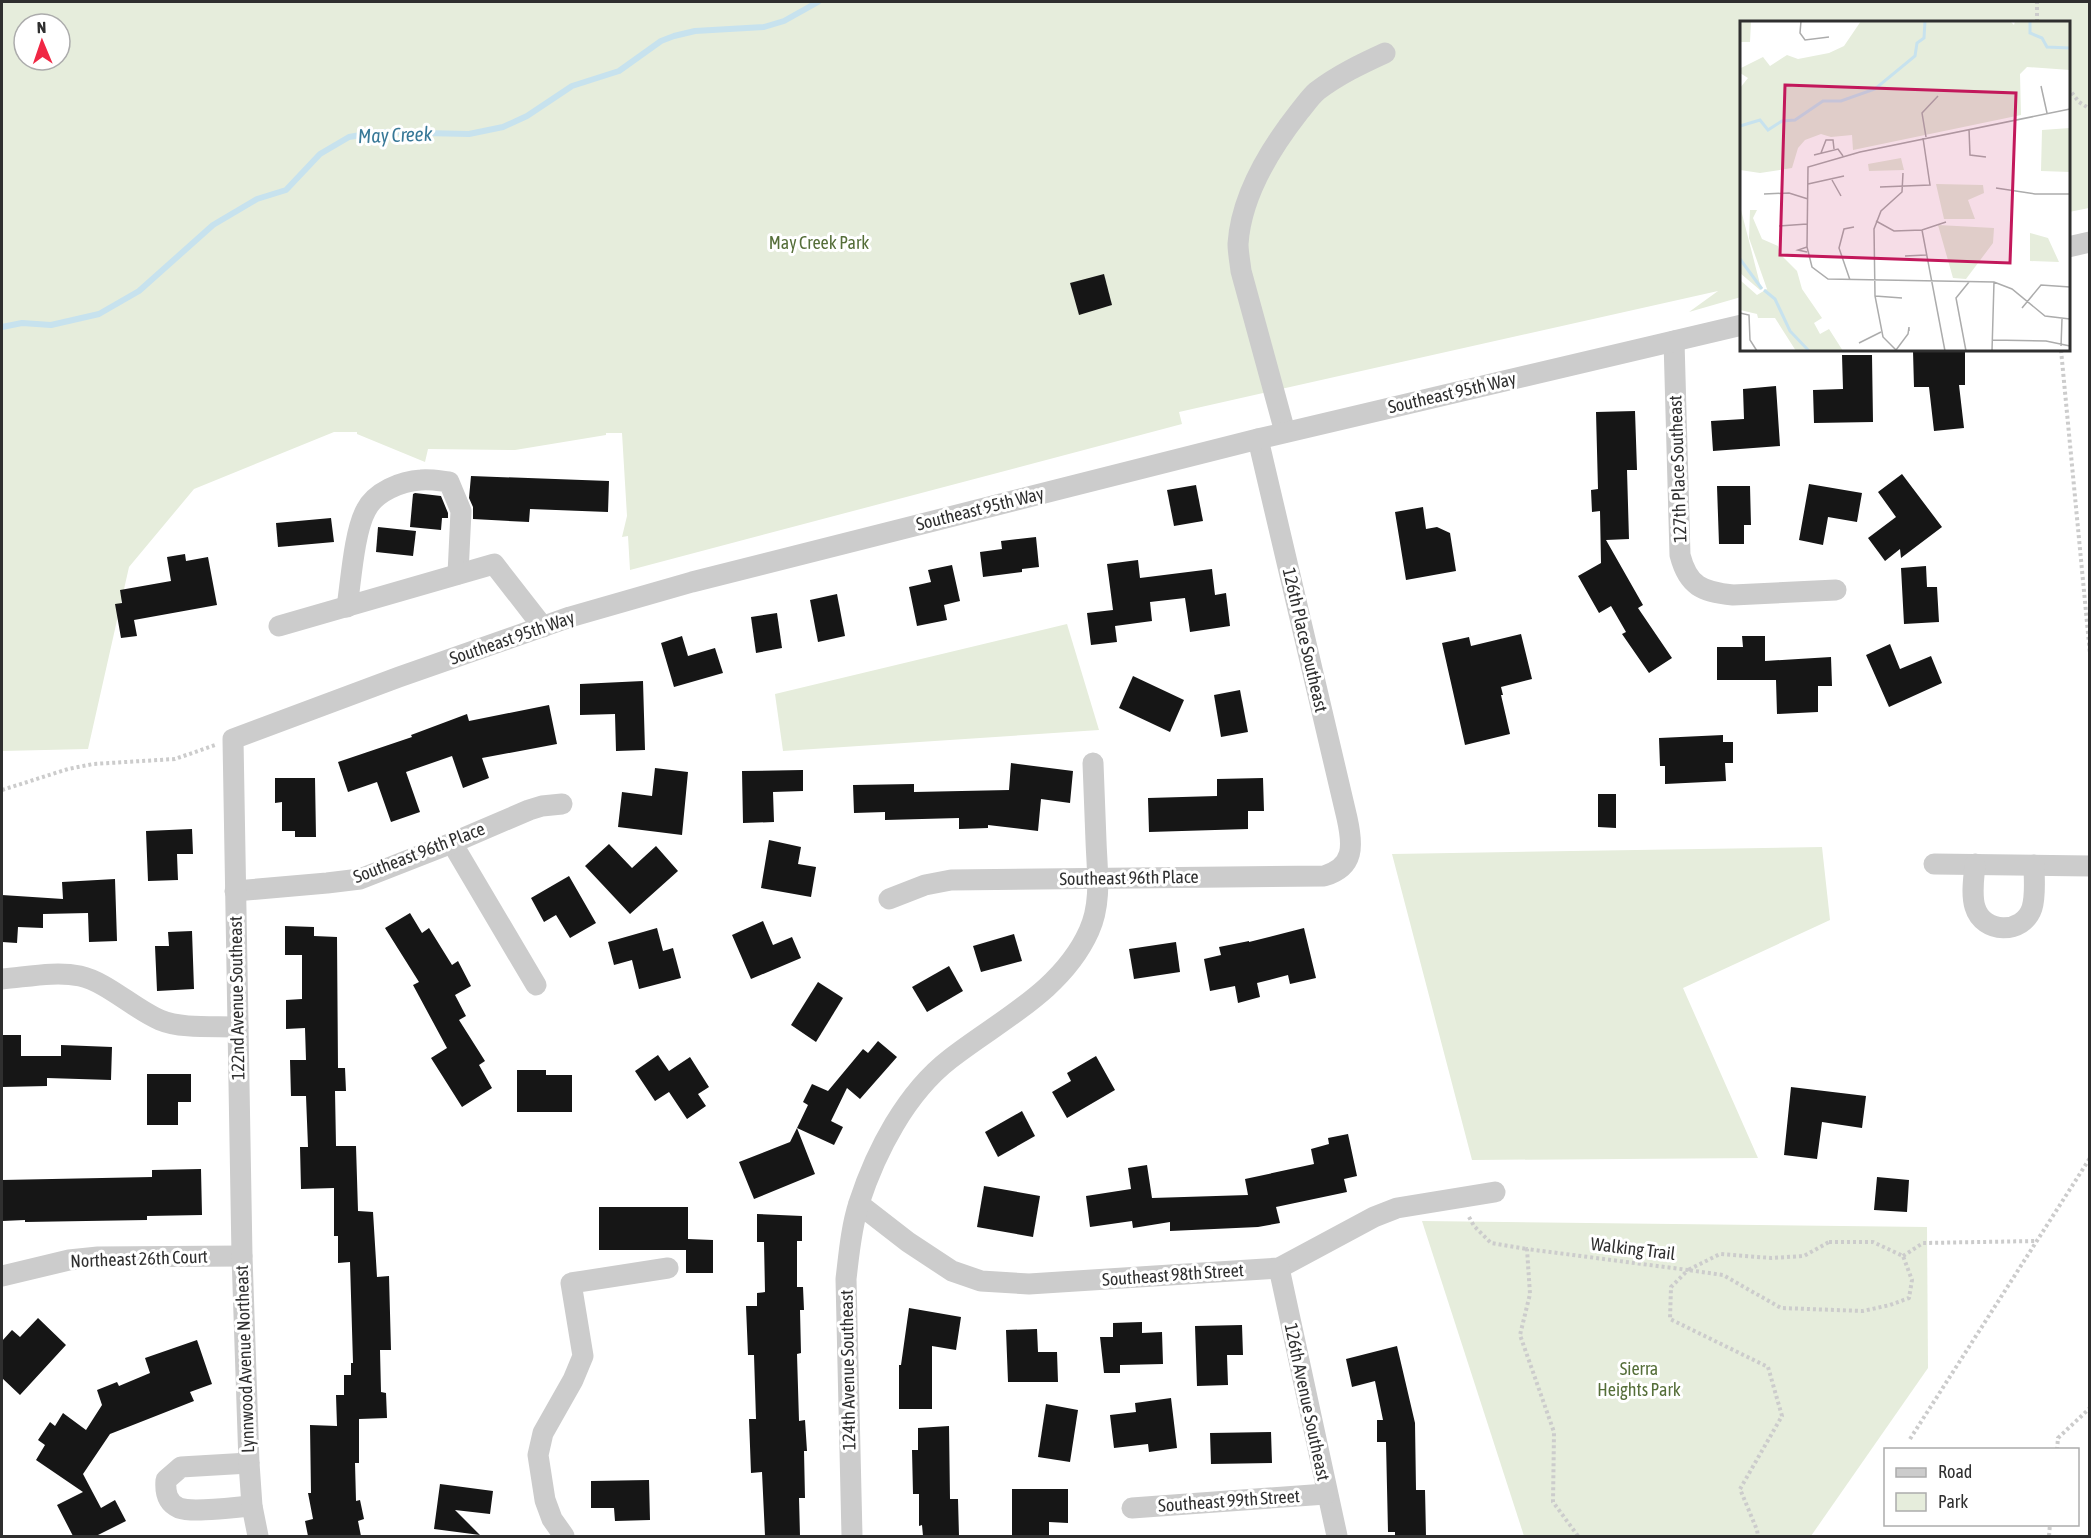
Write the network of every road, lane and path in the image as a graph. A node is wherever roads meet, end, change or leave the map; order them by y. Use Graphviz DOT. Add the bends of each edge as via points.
graph roads {
  1 [pos="2037,2"];
  2 [pos="2037,21"];
  3 [pos="1385,53"];
  4 [pos="2070,91"];
  5 [pos="2090,109"];
  6 [pos="2090,242"];
  7 [pos="2070,247"];
  8 [pos="1740,325"];
  9 [pos="1674,341"];
  10 [pos="2061,351"];
  11 [pos="1285,432"];
  12 [pos="1257,439"];
  13 [pos="458,574"];
  14 [pos="1836,590"];
  15 [pos="347,607"];
  16 [pos="279,626"];
  17 [pos="543,627"];
  18 [pos="2090,654"];
  19 [pos="232,739"];
  20 [pos="1093,763"];
  21 [pos="2,790"];
  22 [pos="562,804"];
  23 [pos="1352,841"];
  24 [pos="452,843"];
  25 [pos="1934,864"];
  26 [pos="1975,864"];
  27 [pos="2034,865"];
  28 [pos="2090,866"];
  29 [pos="1097,878"];
  30 [pos="235,891"];
  31 [pos="889,899"];
  32 [pos="2,979"];
  33 [pos="536,985"];
  34 [pos="238,1027"];
  35 [pos="2090,1158"];
  36 [pos="1495,1192"];
  37 [pos="1458,1197"];
  38 [pos="859,1204"];
  39 [pos="2037,1241"];
  40 [pos="1527,1249"];
  41 [pos="242,1256"];
  42 [pos="1903,1256"];
  43 [pos="668,1268"];
  44 [pos="1279,1268"];
  45 [pos="1688,1270"];
  46 [pos="2,1276"];
  47 [pos="2090,1408"];
  48 [pos="1911,1439"];
  49 [pos="2057,1448"];
  50 [pos="249,1463"];
  51 [pos="1326,1494"];
  52 [pos="252,1506"];
  53 [pos="1132,1508"];
  54 [pos="258,1536"];
  55 [pos="564,1536"];
  56 [pos="852,1536"];
  57 [pos="1337,1536"];
  58 [pos="1578,1536"];
  59 [pos="1758,1536"];
  1 -- 2 [label="path"];
  3 -- 11 [label="street" via="1346,71 1315,93 1269,156 1243,214 1238,245 1241,271"];
  4 -- 5 [label="path"];
  6 -- 7 [label="street"];
  8 -- 9 [label="street, Southeast 95th Way"];
  9 -- 11 [label="street, Southeast 95th Way"];
  9 -- 14 [label="street, 127th Place Southeast" via="1680,555 1691,581 1702,589 1733,595"];
  10 -- 18 [label="path"];
  11 -- 12 [label="street, Southeast 95th Way"];
  12 -- 17 [label="street, Southeast 95th Way" via="692,582"];
  12 -- 23 [label="street, 126th Place Southeast"];
  13 -- 15 [label="street"];
  13 -- 15 [label="street" via="461,511 449,482 420,480 387,489 365,511"];
  13 -- 17 [label="street" via="494,564"];
  15 -- 16 [label="street"];
  17 -- 19 [label="street, Southeast 95th Way"];
  19 -- 21 [label="path" via="175,759 93,764"];
  19 -- 30 [label="street, 122nd Avenue Southeast"];
  20 -- 29 [label="street, 124th Avenue Southeast"];
  22 -- 24 [label="street, Southeast 96th Place" via="529,810"];
  23 -- 29 [label="street, Southeast 96th Place" via="1351,854 1344,864 1336,873 1324,876"];
  24 -- 30 [label="street, Southeast 96th Place" via="360,879"];
  24 -- 33 [label="street"];
  25 -- 26 [label="street"];
  26 -- 27 [label="street"];
  26 -- 27 [label="street" via="1975,907 1986,922 2003,928 2021,922 2032,908"];
  27 -- 28 [label="street"];
  29 -- 31 [label="street, Southeast 96th Place" via="951,880"];
  29 -- 38 [label="street, 124th Avenue Southeast" via="1097,903 1090,929 1078,950 1053,981 1024,1007 949,1060 926,1083 890,1133"];
  30 -- 34 [label="street, 122nd Avenue Southeast"];
  32 -- 34 [label="street" via="82,976 162,1022"];
  34 -- 41 [label="street, 122nd Avenue Southeast"];
  35 -- 39 [label="path"];
  36 -- 37 [label="street, Southeast 98th Street"];
  37 -- 40 [label="path, Walking Trail" via="1474,1226 1491,1243"];
  37 -- 44 [label="street, Southeast 98th Street" via="1397,1208 1374,1217"];
  38 -- 44 [label="street, Southeast 98th Street" via="952,1271 981,1281 1029,1284"];
  38 -- 56 [label="street, 124th Avenue Southeast" via="846,1280"];
  39 -- 42 [label="path" via="1923,1243"];
  39 -- 48 [label="path"];
  40 -- 45 [label="path, Walking Trail"];
  40 -- 58 [label="path" via="1530,1294 1520,1335 1554,1431 1553,1502"];
  41 -- 46 [label="street, Northeast 26th Court" via="98,1257"];
  41 -- 50 [label="street, Lynnwood Avenue Northeast"];
  42 -- 45 [label="path" via="1873,1242 1829,1242 1804,1256 1720,1254"];
  42 -- 45 [label="path" via="1912,1280 1909,1298 1863,1311 1781,1308 1723,1275"];
  43 -- 55 [label="street" via="571,1283 583,1356 543,1433 538,1455 545,1500"];
  44 -- 51 [label="street, 126th Avenue Southeast"];
  45 -- 59 [label="path, Walking Trail" via="1671,1287 1670,1320 1768,1367 1782,1416 1740,1489"];
  47 -- 49 [label="path" via="2058,1438"];
  50 -- 52 [label="street, Lynnwood Avenue Northeast"];
  50 -- 52 [label="street, Lynnwood Avenue Northeast" via="181,1467 166,1480 165,1492 180,1508 192,1510"];
  51 -- 53 [label="street, Southeast 99th Street"];
  51 -- 57 [label="street, 126th Avenue Southeast"];
  52 -- 54 [label="street, Lynnwood Avenue Northeast"];
}
